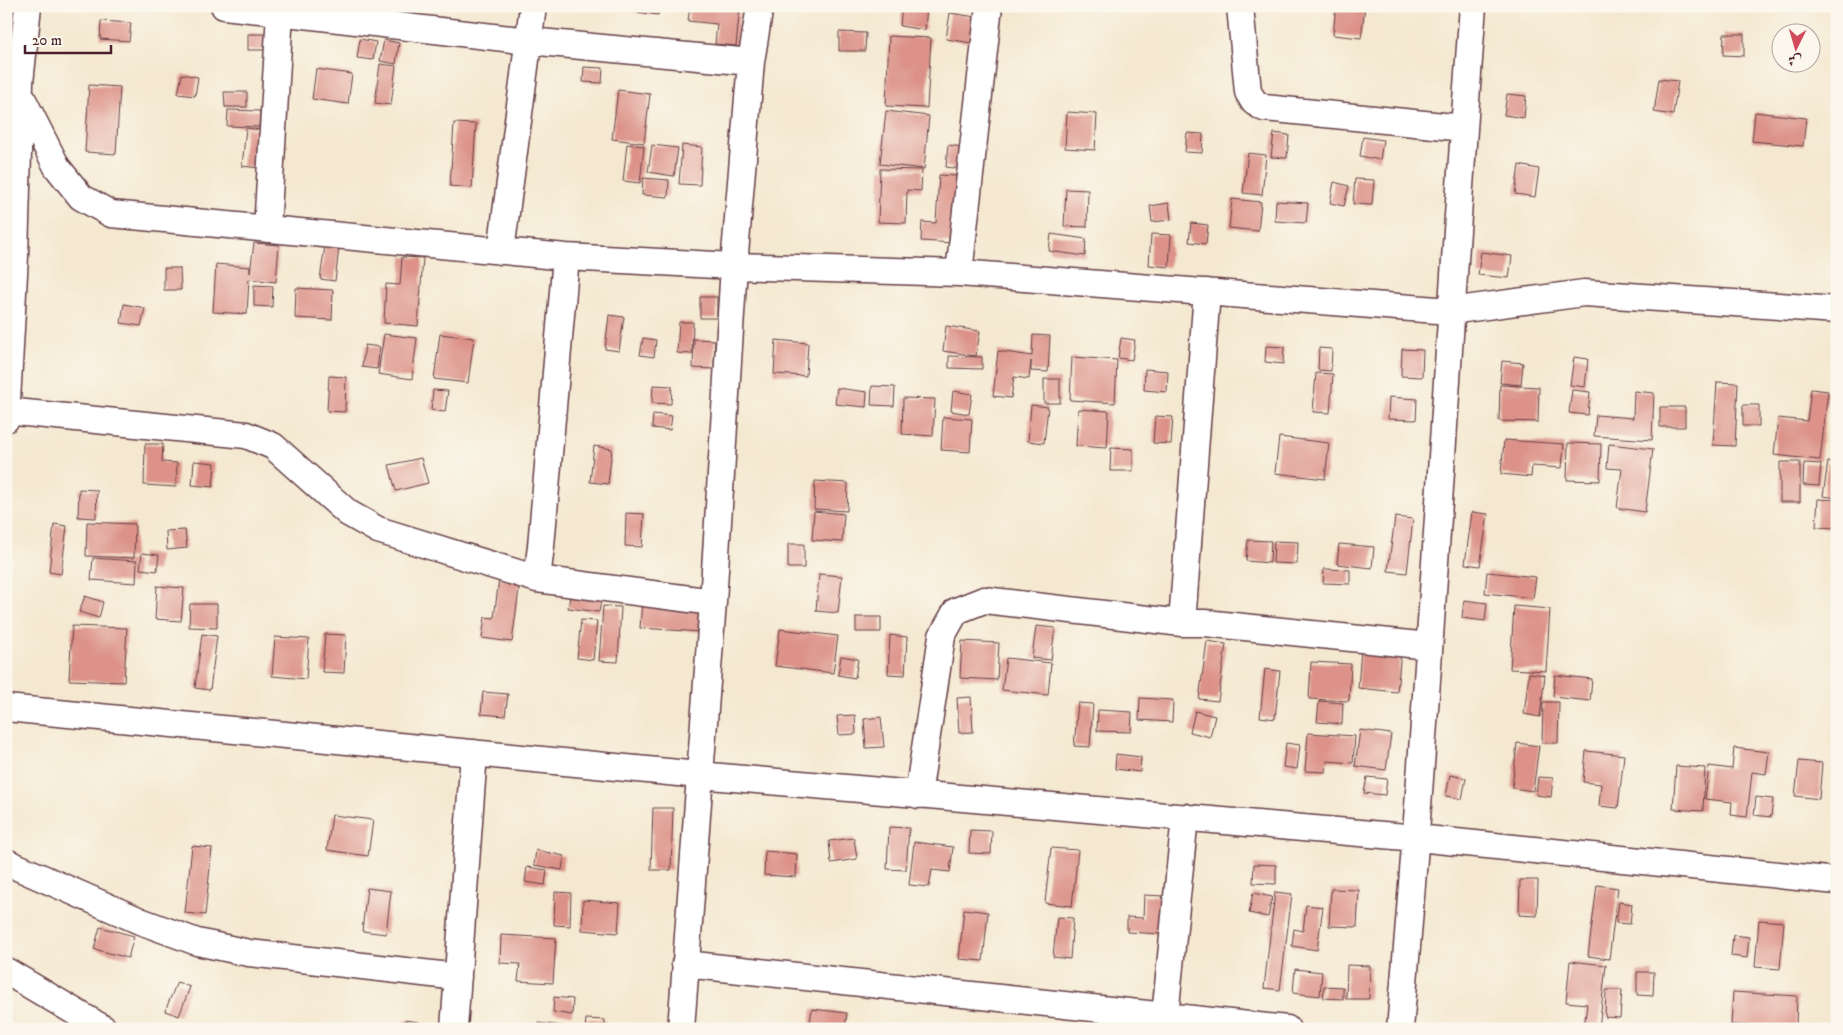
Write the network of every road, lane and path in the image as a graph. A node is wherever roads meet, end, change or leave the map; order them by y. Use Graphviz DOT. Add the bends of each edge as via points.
graph roads {
  1 [pos="28,6"];
  2 [pos="224,6"];
  3 [pos="533,6"];
  4 [pos="760,6"];
  5 [pos="989,6"];
  6 [pos="1240,6"];
  7 [pos="1473,6"];
  8 [pos="280,13"];
  9 [pos="377,15"];
  10 [pos="528,41"];
  11 [pos="751,62"];
  12 [pos="16,85"];
  13 [pos="1464,128"];
  14 [pos="267,230"];
  15 [pos="501,251"];
  16 [pos="10,257"];
  17 [pos="566,257"];
  18 [pos="734,266"];
  19 [pos="960,273"];
  20 [pos="1207,292"];
  21 [pos="1837,310"];
  22 [pos="1450,311"];
  23 [pos="7,414"];
  24 [pos="537,580"];
  25 [pos="712,602"];
  26 [pos="1182,623"];
  27 [pos="1429,646"];
  28 [pos="6,708"];
  29 [pos="474,753"];
  30 [pos="699,776"];
  31 [pos="918,795"];
  32 [pos="1185,818"];
  33 [pos="1417,838"];
  34 [pos="6,862"];
  35 [pos="1837,881"];
  36 [pos="685,964"];
  37 [pos="6,971"];
  38 [pos="458,977"];
  39 [pos="1165,1016"];
  40 [pos="104,1029"];
  41 [pos="454,1029"];
  42 [pos="681,1029"];
  43 [pos="1287,1029"];
  44 [pos="1400,1029"];
  1 -- 12 [label="street"];
  2 -- 8 [label="street"];
  3 -- 10 [label="street"];
  4 -- 11 [label="street"];
  5 -- 19 [label="street"];
  6 -- 13 [label="street" via="1248,92 1254,102 1264,108"];
  7 -- 13 [label="street"];
  8 -- 9 [label="street"];
  8 -- 14 [label="street"];
  9 -- 10 [label="street"];
  10 -- 11 [label="street"];
  10 -- 15 [label="street"];
  11 -- 18 [label="street"];
  12 -- 14 [label="street" via="57,167 81,197 111,214"];
  12 -- 16 [label="street"];
  13 -- 22 [label="street"];
  14 -- 15 [label="street"];
  15 -- 17 [label="street"];
  16 -- 23 [label="street"];
  17 -- 18 [label="street"];
  17 -- 24 [label="street"];
  18 -- 19 [label="street"];
  18 -- 25 [label="street"];
  19 -- 20 [label="street"];
  20 -- 22 [label="street"];
  20 -- 26 [label="street"];
  21 -- 22 [label="street" via="1584,293"];
  22 -- 27 [label="street"];
  23 -- 24 [label="street" via="246,435 273,446 348,513 378,530"];
  24 -- 25 [label="street"];
  25 -- 30 [label="street"];
  26 -- 27 [label="street"];
  26 -- 31 [label="street" via="984,600 956,611 942,636"];
  27 -- 33 [label="street"];
  28 -- 29 [label="street"];
  29 -- 30 [label="street"];
  29 -- 38 [label="street"];
  30 -- 31 [label="street"];
  30 -- 36 [label="street"];
  31 -- 32 [label="street"];
  32 -- 33 [label="street"];
  32 -- 39 [label="street"];
  33 -- 35 [label="street"];
  33 -- 44 [label="street"];
  34 -- 38 [label="street" via="196,942 249,952"];
  36 -- 39 [label="street"];
  36 -- 42 [label="street"];
  37 -- 40 [label="street"];
  38 -- 41 [label="street"];
  39 -- 43 [label="street"];
}
